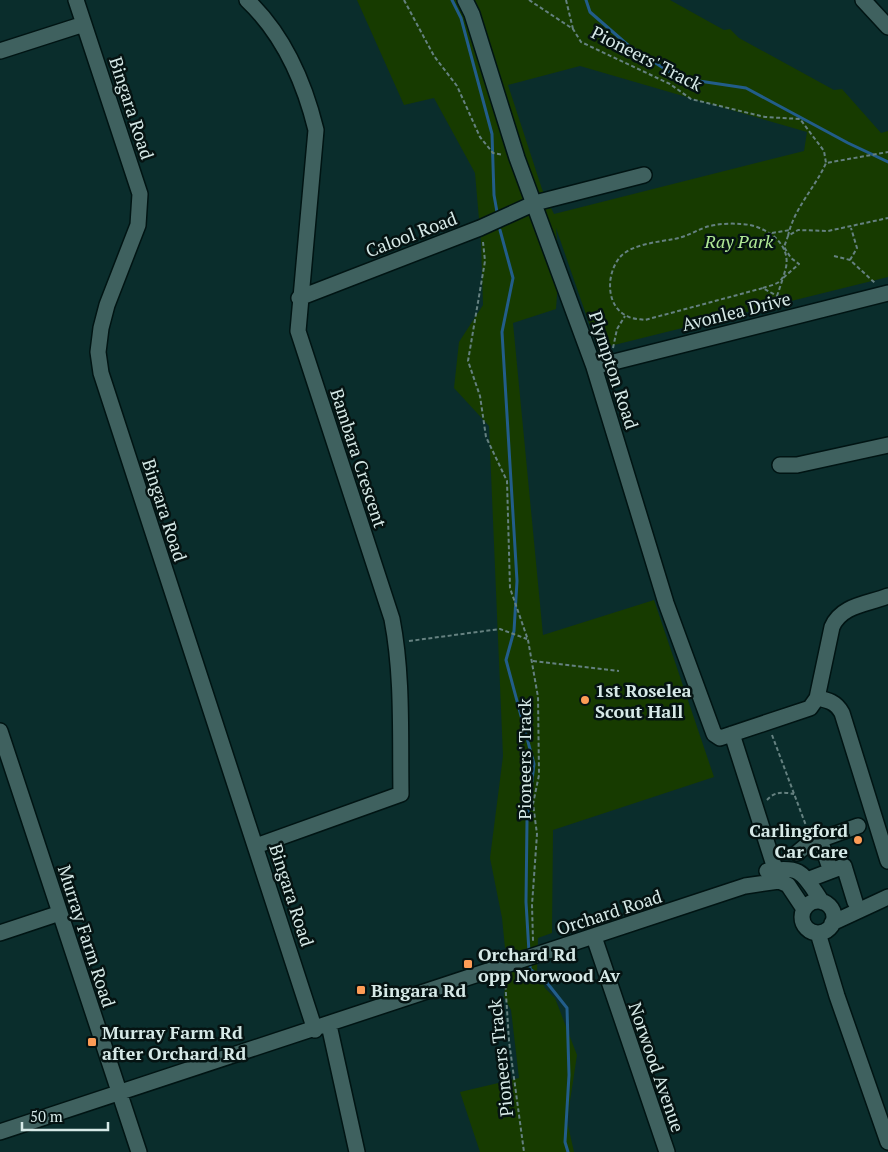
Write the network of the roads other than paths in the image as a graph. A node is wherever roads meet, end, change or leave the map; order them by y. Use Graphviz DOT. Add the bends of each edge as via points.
graph roads {
  1 [pos="76,0"];
  2 [pos="247,0"];
  3 [pos="465,0"];
  4 [pos="863,0"];
  5 [pos="84,24"];
  6 [pos="888,27"];
  7 [pos="0,52"];
  8 [pos="644,175"];
  9 [pos="535,204"];
  10 [pos="887,293"];
  11 [pos="299,298"];
  12 [pos="594,367"];
  13 [pos="888,445"];
  14 [pos="780,464"];
  15 [pos="888,596"];
  16 [pos="817,698"];
  17 [pos="0,732"];
  18 [pos="732,734"];
  19 [pos="858,826"];
  20 [pos="817,841"];
  21 [pos="256,846"];
  22 [pos="888,861"];
  23 [pos="831,871"];
  24 [pos="778,875"];
  25 [pos="802,875"];
  26 [pos="883,899"];
  27 [pos="855,902"];
  28 [pos="825,904"];
  29 [pos="804,909"];
  30 [pos="60,913"];
  31 [pos="832,923"];
  32 [pos="0,933"];
  33 [pos="818,933"];
  34 [pos="594,937"];
  35 [pos="322,1027"];
  36 [pos="120,1094"];
  37 [pos="0,1132"];
  38 [pos="888,1142"];
  39 [pos="139,1152"];
  40 [pos="357,1152"];
  41 [pos="667,1152"];
  1 -- 5 [label="street, Bingara Road"];
  2 -- 11 [label="street, Bambara Crescent" via="280,40 300,77 316,130"];
  3 -- 9 [label="street, Plympton Road"];
  4 -- 6 [label="street"];
  5 -- 7 [label="street"];
  5 -- 21 [label="street, Bingara Road" via="140,194 138,226 101,328 100,373"];
  8 -- 9 [label="street, Calool Road"];
  9 -- 11 [label="street, Calool Road"];
  9 -- 12 [label="street, Plympton Road"];
  10 -- 12 [label="street, Avonlea Drive"];
  11 -- 21 [label="street, Bambara Crescent" via="298,331 397,643 401,794"];
  12 -- 18 [label="street, Plympton Road" via="666,603 714,734 720,738"];
  13 -- 14 [label="street" via="797,465"];
  15 -- 16 [label="street" via="844,611 837,617"];
  16 -- 18 [label="street" via="810,708 756,734"];
  16 -- 22 [label="street" via="829,700 842,713"];
  17 -- 30 [label="street, Murray Farm Road"];
  18 -- 24 [label="street"];
  19 -- 20 [label="street"];
  20 -- 23 [label="street"];
  20 -- 25 [label="street" via="797,850"];
  21 -- 35 [label="street, Bingara Road"];
  23 -- 25 [label="street"];
  23 -- 27 [label="street" via="844,866"];
  24 -- 25 [label="street, Orchard Road" via="786,868"];
  24 -- 29 [label="street"];
  24 -- 34 [label="street, Orchard Road"];
  25 -- 28 [label="street"];
  26 -- 27 [label="street"];
  26 -- 31 [label="street"];
  27 -- 28 [label="street"];
  28 -- 29 [label="street" via="812,903"];
  28 -- 31 [label="street" via="834,916"];
  29 -- 33 [label="street" via="802,919 806,927"];
  30 -- 32 [label="street"];
  30 -- 36 [label="street, Murray Farm Road"];
  31 -- 33 [label="street" via="827,930"];
  33 -- 38 [label="street"];
  34 -- 35 [label="street, Orchard Road" via="535,951 518,962"];
  34 -- 41 [label="street, Norwood Avenue"];
  35 -- 36 [label="street, Orchard Road"];
  35 -- 40 [label="street, Bingara Road"];
  36 -- 37 [label="street, Orchard Road"];
  36 -- 39 [label="street, Murray Farm Road"];
}
